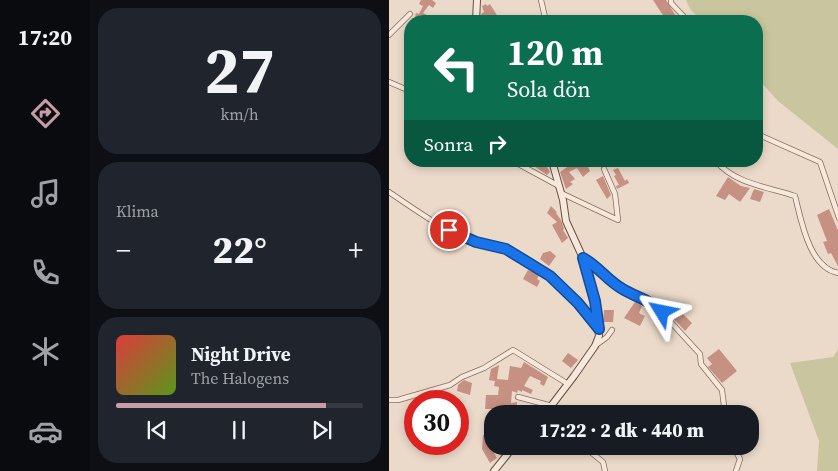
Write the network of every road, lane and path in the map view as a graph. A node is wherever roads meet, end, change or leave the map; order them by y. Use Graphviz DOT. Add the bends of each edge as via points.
graph roads {
  1 [pos="477,0"];
  2 [pos="541,0"];
  3 [pos="671,0"];
  4 [pos="476,15"];
  5 [pos="545,15"];
  6 [pos="682,15"];
  7 [pos="404,20"];
  8 [pos="389,35"];
  9 [pos="389,82"];
  10 [pos="404,88"];
  11 [pos="763,137"];
  12 [pos="523,167"];
  13 [pos="553,167"];
  14 [pos="720,167"];
  15 [pos="603,169"];
  16 [pos="560,189"];
  17 [pos="389,192"];
  18 [pos="838,218"];
  19 [pos="583,258"];
  20 [pos="838,273"];
  21 [pos="599,329"];
  22 [pos="612,330"];
  23 [pos="595,346"];
  24 [pos="568,384"];
  25 [pos="517,397"];
  26 [pos="389,400"];
  27 [pos="535,405"];
  28 [pos="552,405"];
  29 [pos="724,405"];
  30 [pos="507,455"];
  31 [pos="594,455"];
  32 [pos="738,455"];
  33 [pos="494,471"];
  34 [pos="605,471"];
  35 [pos="736,471"];
  1 -- 4 [label="street"];
  2 -- 5 [label="street"];
  3 -- 6 [label="street"];
  7 -- 8 [label="street"];
  9 -- 10 [label="street"];
  11 -- 18 [label="street" via="820,162"];
  12 -- 16 [label="street"];
  13 -- 16 [label="street"];
  14 -- 20 [label="street" via="749,184 795,196 807,240 819,262"];
  15 -- 16 [label="street" via="615,194 618,220"];
  16 -- 19 [label="street" via="566,221"];
  17 -- 21 [label="street" via="435,223 476,242 506,249 550,276"];
  19 -- 21 [label="street"];
  19 -- 29 [label="street" via="620,288 655,305 700,354 701,364 722,390"];
  21 -- 23 [label="street"];
  22 -- 23 [label="street"];
  23 -- 24 [label="street"];
  24 -- 26 [label="street" via="513,350 450,385"];
  24 -- 28 [label="street"];
  25 -- 27 [label="street"];
  30 -- 33 [label="street"];
  31 -- 34 [label="street" via="603,462"];
  32 -- 35 [label="street" via="740,460"];
}
